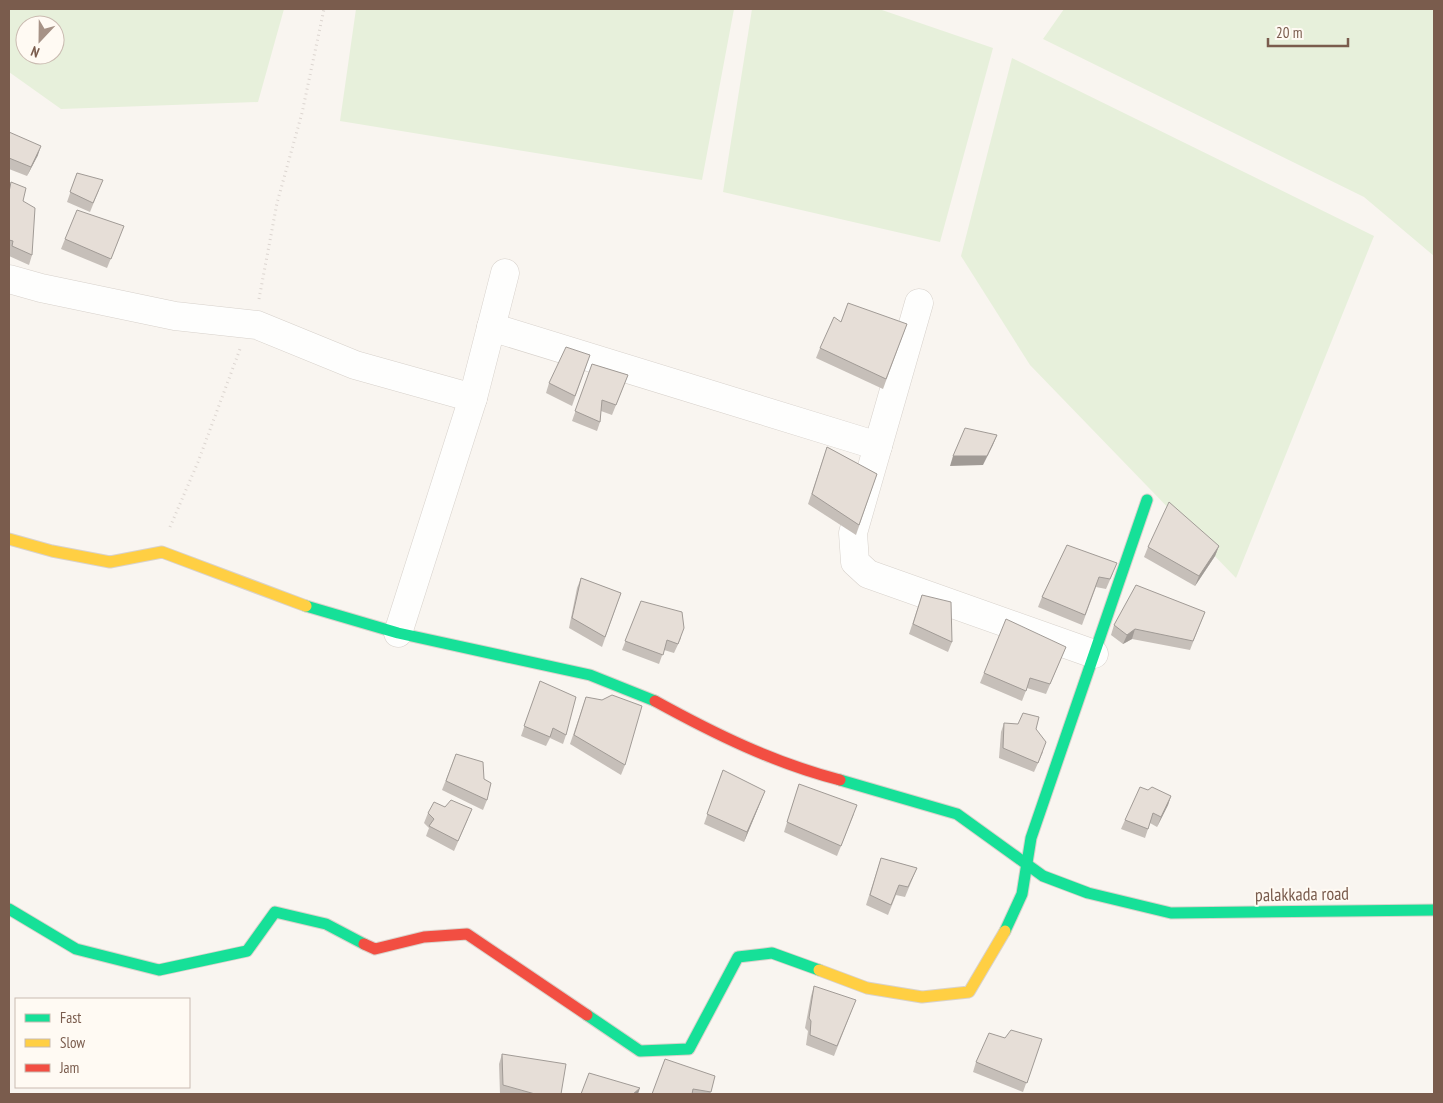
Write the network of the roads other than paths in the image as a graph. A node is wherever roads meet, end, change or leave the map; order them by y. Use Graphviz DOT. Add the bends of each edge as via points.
graph roads {
  1 [pos="505,273"];
  2 [pos="9,279"];
  3 [pos="919,303"];
  4 [pos="491,327"];
  5 [pos="473,398"];
  6 [pos="878,446"];
  7 [pos="1147,500"];
  8 [pos="9,540"];
  9 [pos="398,633"];
  10 [pos="1094,654"];
  11 [pos="1026,866"];
  12 [pos="9,909"];
  13 [pos="1434,910"];
  1 -- 4 [label="street"];
  2 -- 5 [label="street" via="176,316 250,324 355,365"];
  3 -- 6 [label="street"];
  4 -- 5 [label="street"];
  4 -- 6 [label="street"];
  5 -- 9 [label="street"];
  6 -- 10 [label="street" via="853,533 855,562 868,574"];
  7 -- 10 [label="street"];
  8 -- 9 [label="street, palakkada road" via="110,562 162,552 288,601"];
  9 -- 11 [label="street, palakkada road" via="590,675 655,701 718,736 801,770 957,814"];
  10 -- 11 [label="street" via="1031,838"];
  11 -- 12 [label="street" via="1022,894 1000,943 968,992 922,997 895,993 867,988 772,953 738,957 689,1049 640,1051 467,934 424,937 375,950 326,924 275,912 247,951 159,970 76,949"];
  11 -- 13 [label="street, palakkada road" via="1088,894 1171,913"];
}
